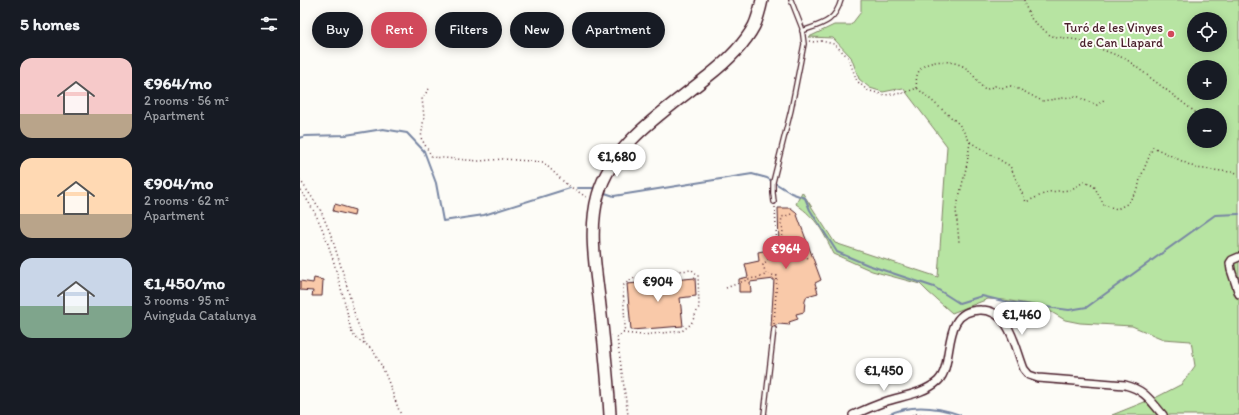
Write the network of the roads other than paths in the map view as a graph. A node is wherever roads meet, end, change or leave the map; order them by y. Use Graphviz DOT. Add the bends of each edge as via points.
graph roads {
  1 [pos="762,0"];
  2 [pos="791,0"];
  3 [pos="841,0"];
  4 [pos="802,31"];
  5 [pos="774,202"];
  6 [pos="1239,257"];
  7 [pos="1239,294"];
  8 [pos="774,329"];
  9 [pos="610,415"];
  10 [pos="764,415"];
  11 [pos="853,415"];
  12 [pos="1162,415"];
  1 -- 9 [label="street" via="754,26 735,52 640,132 617,157 601,185 593,224 594,251"];
  2 -- 4 [label="lane"];
  3 -- 4 [label="lane" via="838,9 827,22"];
  4 -- 5 [label="lane" via="804,39 801,62 773,182"];
  6 -- 7 [label="street" via="1232,260 1230,266"];
  8 -- 10 [label="lane"];
  11 -- 12 [label="street" via="938,381 944,371 949,342 960,317 981,310 997,313 1004,320 1024,369 1029,375 1132,387 1146,394"];
}
